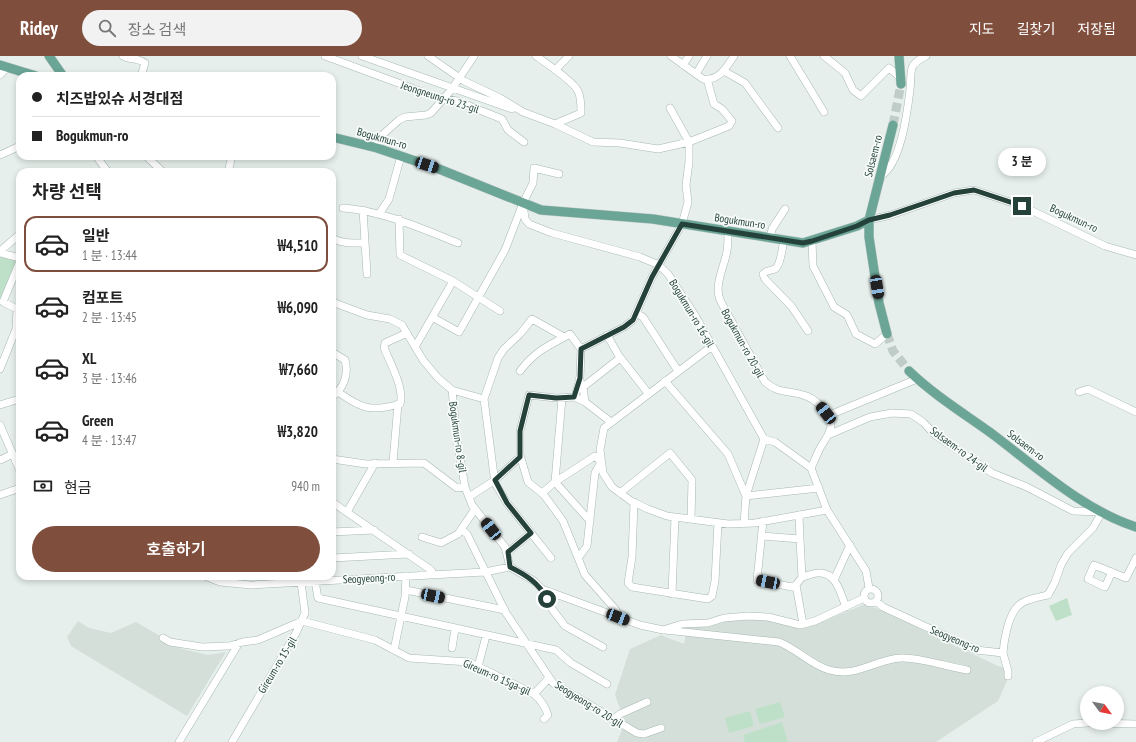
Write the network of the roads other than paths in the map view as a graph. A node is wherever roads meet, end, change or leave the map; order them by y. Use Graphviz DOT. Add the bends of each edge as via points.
graph roads {
  1 [pos="49,56"];
  2 [pos="123,56"];
  3 [pos="325,56"];
  4 [pos="362,56"];
  5 [pos="428,56"];
  6 [pos="474,56"];
  7 [pos="536,56"];
  8 [pos="568,56"];
  9 [pos="671,56"];
  10 [pos="689,56"];
  11 [pos="707,56"];
  12 [pos="734,56"];
  13 [pos="790,56"];
  14 [pos="824,56"];
  15 [pos="899,56"];
  16 [pos="926,56"];
  17 [pos="337,58"];
  18 [pos="683,65"];
  19 [pos="4,66"];
  20 [pos="555,70"];
  21 [pos="724,71"];
  22 [pos="19,72"];
  23 [pos="60,72"];
  24 [pos="142,72"];
  25 [pos="0,74"];
  26 [pos="696,74"];
  27 [pos="459,79"];
  28 [pos="707,79"];
  29 [pos="901,81"];
  30 [pos="452,89"];
  31 [pos="444,100"];
  32 [pos="670,108"];
  33 [pos="523,112"];
  34 [pos="824,112"];
  35 [pos="555,124"];
  36 [pos="894,125"];
  37 [pos="778,128"];
  38 [pos="336,138"];
  39 [pos="524,142"];
  40 [pos="689,143"];
  41 [pos="16,148"];
  42 [pos="377,148"];
  43 [pos="0,155"];
  44 [pos="401,156"];
  45 [pos="150,160"];
  46 [pos="159,168"];
  47 [pos="559,174"];
  48 [pos="881,176"];
  49 [pos="523,203"];
  50 [pos="343,208"];
  51 [pos="785,209"];
  52 [pos="363,210"];
  53 [pos="379,214"];
  54 [pos="399,219"];
  55 [pos="869,220"];
  56 [pos="682,224"];
  57 [pos="728,232"];
  58 [pos="16,238"];
  59 [pos="770,238"];
  60 [pos="336,240"];
  61 [pos="784,241"];
  62 [pos="812,241"];
  63 [pos="365,243"];
  64 [pos="458,243"];
  65 [pos="0,252"];
  66 [pos="1136,255"];
  67 [pos="16,258"];
  68 [pos="659,265"];
  69 [pos="16,270"];
  70 [pos="367,274"];
  71 [pos="453,281"];
  72 [pos="479,298"];
  73 [pos="336,303"];
  74 [pos="16,308"];
  75 [pos="500,311"];
  76 [pos="636,313"];
  77 [pos="432,317"];
  78 [pos="16,329"];
  79 [pos="808,331"];
  80 [pos="407,333"];
  81 [pos="887,334"];
  82 [pos="608,336"];
  83 [pos="564,337"];
  84 [pos="712,346"];
  85 [pos="415,347"];
  86 [pos="581,349"];
  87 [pos="336,354"];
  88 [pos="620,358"];
  89 [pos="0,369"];
  90 [pos="520,371"];
  91 [pos="678,371"];
  92 [pos="909,371"];
  93 [pos="579,379"];
  94 [pos="917,379"];
  95 [pos="665,381"];
  96 [pos="583,387"];
  97 [pos="452,390"];
  98 [pos="1079,392"];
  99 [pos="336,393"];
  100 [pos="648,393"];
  101 [pos="336,394"];
  102 [pos="574,397"];
  103 [pos="562,398"];
  104 [pos="484,399"];
  105 [pos="16,400"];
  106 [pos="585,402"];
  107 [pos="398,404"];
  108 [pos="0,405"];
  109 [pos="1136,412"];
  110 [pos="827,416"];
  111 [pos="611,422"];
  112 [pos="0,425"];
  113 [pos="828,435"];
  114 [pos="764,439"];
  115 [pos="13,454"];
  116 [pos="520,457"];
  117 [pos="336,459"];
  118 [pos="0,460"];
  119 [pos="16,461"];
  120 [pos="393,462"];
  121 [pos="601,462"];
  122 [pos="375,463"];
  123 [pos="811,468"];
  124 [pos="495,480"];
  125 [pos="555,482"];
  126 [pos="465,487"];
  127 [pos="819,488"];
  128 [pos="16,489"];
  129 [pos="620,492"];
  130 [pos="542,493"];
  131 [pos="0,494"];
  132 [pos="746,496"];
  133 [pos="469,497"];
  134 [pos="634,502"];
  135 [pos="336,505"];
  136 [pos="476,509"];
  137 [pos="827,510"];
  138 [pos="347,512"];
  139 [pos="1102,512"];
  140 [pos="798,515"];
  141 [pos="675,517"];
  142 [pos="691,519"];
  143 [pos="590,521"];
  144 [pos="763,521"];
  145 [pos="718,523"];
  146 [pos="744,523"];
  147 [pos="1136,527"];
  148 [pos="374,530"];
  149 [pos="462,530"];
  150 [pos="336,532"];
  151 [pos="531,533"];
  152 [pos="761,536"];
  153 [pos="422,537"];
  154 [pos="800,539"];
  155 [pos="850,545"];
  156 [pos="508,552"];
  157 [pos="409,554"];
  158 [pos="579,557"];
  159 [pos="336,558"];
  160 [pos="551,558"];
  161 [pos="1136,558"];
  162 [pos="1134,566"];
  163 [pos="510,567"];
  164 [pos="485,572"];
  165 [pos="1112,572"];
  166 [pos="434,575"];
  167 [pos="406,576"];
  168 [pos="802,577"];
  169 [pos="215,580"];
  170 [pos="333,580"];
  171 [pos="336,580"];
  172 [pos="834,580"];
  173 [pos="315,581"];
  174 [pos="301,582"];
  175 [pos="796,585"];
  176 [pos="869,588"];
  177 [pos="542,589"];
  178 [pos="406,590"];
  179 [pos="672,594"];
  180 [pos="864,598"];
  181 [pos="876,601"];
  182 [pos="846,607"];
  183 [pos="505,610"];
  184 [pos="401,617"];
  185 [pos="618,617"];
  186 [pos="302,621"];
  187 [pos="802,624"];
  188 [pos="455,629"];
  189 [pos="663,630"];
  190 [pos="486,636"];
  191 [pos="163,638"];
  192 [pos="239,643"];
  193 [pos="528,645"];
  194 [pos="603,647"];
  195 [pos="452,648"];
  196 [pos="394,650"];
  197 [pos="1003,653"];
  198 [pos="478,667"];
  199 [pos="967,670"];
  200 [pos="1008,676"];
  201 [pos="549,678"];
  202 [pos="607,684"];
  203 [pos="534,694"];
  204 [pos="647,702"];
  205 [pos="544,719"];
  206 [pos="613,720"];
  207 [pos="1080,724"];
  208 [pos="1124,724"];
  209 [pos="1136,724"];
  210 [pos="661,728"];
  211 [pos="178,742"];
  212 [pos="232,742"];
  213 [pos="1036,742"];
  1 -- 23 [label="main road"];
  2 -- 24 [label="street" via="138,58 145,64"];
  3 -- 17 [label="street, Jeongneung-ro 23-gil"];
  4 -- 30 [label="street"];
  5 -- 27 [label="street"];
  6 -- 27 [label="street"];
  7 -- 20 [label="street"];
  8 -- 20 [label="street"];
  9 -- 18 [label="street"];
  10 -- 18 [label="street"];
  11 -- 26 [label="street"];
  12 -- 21 [label="street"];
  13 -- 34 [label="street"];
  14 -- 29 [label="street" via="845,73 853,90 861,96 889,68"];
  15 -- 29 [label="main road"];
  16 -- 48 [label="street" via="912,68 910,90 895,160 888,172"];
  17 -- 31 [label="street, Jeongneung-ro 23-gil"];
  18 -- 26 [label="street"];
  19 -- 22 [label="main road"];
  19 -- 25 [label="street"];
  20 -- 35 [label="street" via="578,90 582,113"];
  21 -- 28 [label="street"];
  21 -- 37 [label="street" via="745,83"];
  26 -- 28 [label="street"];
  27 -- 30 [label="street"];
  27 -- 33 [label="street"];
  28 -- 40 [label="street" via="714,104 732,121 729,126"];
  30 -- 31 [label="street"];
  30 -- 33 [label="street"];
  31 -- 39 [label="street, Jeongneung-ro 23-gil" via="457,101 502,119 508,130"];
  31 -- 42 [label="street" via="426,115 398,120 380,137"];
  32 -- 40 [label="street"];
  33 -- 35 [label="street"];
  35 -- 40 [label="street" via="593,142 658,149"];
  36 -- 48 [label="main road, Solsaem-ro"];
  38 -- 42 [label="main road, Bogukmun-ro"];
  40 -- 56 [label="street" via="686,185 688,202"];
  41 -- 43 [label="street"];
  42 -- 44 [label="main road, Bogukmun-ro"];
  44 -- 49 [label="main road, Bogukmun-ro" via="465,178"];
  44 -- 53 [label="street" via="389,199"];
  45 -- 46 [label="street"];
  47 -- 49 [label="street" via="534,168 533,183"];
  48 -- 55 [label="main road, Solsaem-ro"];
  49 -- 56 [label="main road, Bogukmun-ro" via="541,210 653,219"];
  49 -- 68 [label="street, Bogukmun-ro 16-gil" via="525,219 529,224"];
  49 -- 72 [label="street" via="505,250"];
  50 -- 52 [label="street"];
  51 -- 59 [label="street" via="772,229"];
  52 -- 53 [label="street"];
  52 -- 63 [label="street"];
  53 -- 54 [label="street"];
  54 -- 64 [label="street"];
  54 -- 71 [label="street" via="400,255"];
  55 -- 62 [label="main road, Bogukmun-ro"];
  55 -- 66 [label="street, Bogukmun-ro" via="954,193 974,190 1022,206 1105,246"];
  55 -- 81 [label="main road, Solsaem-ro" via="869,237 879,303"];
  56 -- 57 [label="main road, Bogukmun-ro"];
  56 -- 68 [label="street"];
  57 -- 59 [label="main road, Bogukmun-ro"];
  57 -- 110 [label="street, Bogukmun-ro 20-gil" via="727,250 718,281 717,295 742,342 765,382 774,389 802,394 815,400"];
  58 -- 65 [label="street"];
  59 -- 61 [label="main road, Bogukmun-ro"];
  60 -- 63 [label="street"];
  61 -- 62 [label="main road, Bogukmun-ro"];
  61 -- 79 [label="street" via="778,266 763,274 792,306"];
  62 -- 81 [label="street" via="813,266 834,307 847,315 856,334 862,338 875,344"];
  63 -- 70 [label="street"];
  65 -- 67 [label="street"];
  68 -- 76 [label="street"];
  68 -- 84 [label="street, Bogukmun-ro 16-gil" via="668,274"];
  69 -- 74 [label="street" via="3,302"];
  71 -- 72 [label="street"];
  71 -- 77 [label="street"];
  72 -- 75 [label="street"];
  72 -- 77 [label="street" via="459,332"];
  73 -- 80 [label="street, Bogukmun-ro 8-gil" via="367,315 397,320"];
  76 -- 82 [label="street" via="633,320"];
  76 -- 91 [label="street" via="643,317"];
  77 -- 85 [label="street"];
  78 -- 89 [label="street"];
  80 -- 85 [label="street, Bogukmun-ro 8-gil"];
  80 -- 107 [label="street" via="385,343 384,348 399,385 402,400"];
  82 -- 86 [label="street"];
  82 -- 88 [label="street"];
  83 -- 86 [label="street" via="570,334"];
  83 -- 90 [label="street" via="531,357"];
  83 -- 104 [label="street" via="532,319 498,358"];
  84 -- 91 [label="street"];
  84 -- 114 [label="street, Bogukmun-ro 16-gil"];
  85 -- 97 [label="street, Bogukmun-ro 8-gil" via="432,371"];
  86 -- 93 [label="street"];
  87 -- 99 [label="street" via="345,360 347,368 345,382"];
  88 -- 96 [label="street"];
  88 -- 100 [label="street"];
  91 -- 95 [label="street"];
  92 -- 94 [label="main road, Solsaem-ro"];
  93 -- 96 [label="street"];
  93 -- 102 [label="street"];
  94 -- 110 [label="street"];
  94 -- 139 [label="main road, Solsaem-ro" via="1059,485"];
  95 -- 100 [label="street"];
  95 -- 132 [label="street" via="728,454"];
  96 -- 106 [label="street"];
  97 -- 104 [label="street"];
  97 -- 126 [label="street, Bogukmun-ro 8-gil"];
  98 -- 109 [label="street" via="1088,389"];
  100 -- 111 [label="street"];
  101 -- 107 [label="street" via="363,407 388,407"];
  102 -- 103 [label="street"];
  102 -- 106 [label="street"];
  103 -- 116 [label="street" via="529,395 520,431"];
  103 -- 125 [label="street"];
  104 -- 124 [label="street"];
  105 -- 108 [label="street"];
  106 -- 111 [label="street"];
  107 -- 120 [label="street"];
  110 -- 113 [label="street" via="831,426"];
  111 -- 121 [label="street" via="604,428 600,450"];
  112 -- 115 [label="street"];
  113 -- 123 [label="street"];
  113 -- 139 [label="street, Solsaem-ro 24-gil" via="870,417 892,413 911,414 935,435 992,473 1027,487 1073,512"];
  114 -- 123 [label="street" via="775,442"];
  114 -- 132 [label="street"];
  115 -- 118 [label="street"];
  115 -- 119 [label="street"];
  116 -- 124 [label="street"];
  116 -- 130 [label="street" via="528,482"];
  117 -- 122 [label="street"];
  120 -- 122 [label="street"];
  120 -- 126 [label="street" via="424,463 457,488"];
  121 -- 125 [label="street" via="595,456"];
  121 -- 129 [label="street" via="603,473"];
  121 -- 143 [label="street" via="595,473"];
  122 -- 138 [label="street"];
  123 -- 127 [label="street"];
  124 -- 133 [label="street"];
  124 -- 151 [label="street" via="507,503"];
  125 -- 130 [label="street"];
  125 -- 143 [label="street"];
  126 -- 133 [label="street, Bogukmun-ro 8-gil"];
  127 -- 132 [label="street"];
  127 -- 137 [label="street"];
  128 -- 131 [label="street"];
  129 -- 134 [label="street"];
  129 -- 142 [label="street" via="670,453 692,480"];
  130 -- 158 [label="street" via="563,521"];
  132 -- 146 [label="street"];
  133 -- 136 [label="street, Bogukmun-ro 8-gil"];
  134 -- 141 [label="street"];
  134 -- 179 [label="street" via="632,557 628,583 632,587"];
  135 -- 138 [label="street"];
  136 -- 149 [label="street"];
  136 -- 156 [label="street, Bogukmun-ro 8-gil"];
  137 -- 140 [label="street"];
  137 -- 155 [label="street"];
  138 -- 148 [label="street"];
  139 -- 147 [label="main road, Solsaem-ro"];
  139 -- 197 [label="street" via="1092,528 1068,553 1048,595 1034,598 1018,606 1005,634"];
  140 -- 144 [label="street"];
  140 -- 154 [label="street"];
  141 -- 142 [label="street"];
  141 -- 179 [label="street"];
  142 -- 145 [label="street"];
  143 -- 158 [label="street" via="587,546"];
  144 -- 146 [label="street"];
  144 -- 152 [label="street"];
  145 -- 146 [label="street"];
  145 -- 179 [label="street" via="712,596 708,599"];
  148 -- 150 [label="street"];
  148 -- 157 [label="street"];
  149 -- 153 [label="street" via="441,543"];
  149 -- 164 [label="street" via="467,534"];
  151 -- 156 [label="street"];
  151 -- 160 [label="street"];
  152 -- 154 [label="street"];
  152 -- 175 [label="street" via="757,580 792,587"];
  154 -- 168 [label="street"];
  155 -- 172 [label="street"];
  155 -- 176 [label="street" via="866,571"];
  156 -- 163 [label="street, Bogukmun-ro 8-gil"];
  157 -- 159 [label="street"];
  157 -- 166 [label="street"];
  158 -- 185 [label="street" via="585,575 616,610"];
  161 -- 162 [label="street"];
  162 -- 165 [label="street" via="1126,578"];
  163 -- 164 [label="street, Seogyeong-ro"];
  163 -- 177 [label="street" via="534,581"];
  164 -- 166 [label="street, Seogyeong-ro"];
  164 -- 183 [label="street, Seogyeong-ro 20-gil"];
  166 -- 167 [label="street, Seogyeong-ro"];
  167 -- 171 [label="street, Seogyeong-ro"];
  167 -- 178 [label="street"];
  168 -- 172 [label="street" via="820,573"];
  168 -- 175 [label="street"];
  169 -- 174 [label="street, Seogyeong-ro" via="244,584"];
  170 -- 173 [label="street, Seogyeong-ro"];
  172 -- 182 [label="street"];
  173 -- 174 [label="street, Seogyeong-ro"];
  173 -- 184 [label="street" via="318,598"];
  174 -- 186 [label="street, Gireum-ro 15-gil" via="305,613"];
  175 -- 187 [label="street"];
  176 -- 180 [label="street" via="864,593"];
  176 -- 181 [label="street" via="878,593"];
  177 -- 185 [label="street"];
  177 -- 194 [label="street" via="552,609 565,626"];
  178 -- 183 [label="street"];
  178 -- 184 [label="street"];
  180 -- 181 [label="street" via="868,603"];
  180 -- 182 [label="street"];
  181 -- 197 [label="street, Seogyeong-ro" via="883,607 976,650"];
  182 -- 187 [label="street"];
  183 -- 193 [label="street, Seogyeong-ro 20-gil"];
  184 -- 188 [label="street"];
  184 -- 196 [label="street"];
  185 -- 189 [label="street"];
  186 -- 192 [label="street" via="258,640"];
  186 -- 196 [label="street, Gireum-ro 15ga-gil" via="375,640"];
  186 -- 212 [label="street, Gireum-ro 15-gil"];
  187 -- 189 [label="street" via="748,616 724,618 708,623 682,624"];
  188 -- 190 [label="street"];
  188 -- 195 [label="street"];
  189 -- 199 [label="street" via="779,642 830,670 854,671 902,658"];
  190 -- 193 [label="street"];
  190 -- 198 [label="street"];
  191 -- 192 [label="street" via="170,642 202,647"];
  192 -- 211 [label="street"];
  193 -- 201 [label="street, Seogyeong-ro 20-gil"];
  193 -- 202 [label="street" via="556,650 571,663"];
  196 -- 198 [label="street, Gireum-ro 15ga-gil" via="409,658 459,660"];
  197 -- 200 [label="street"];
  198 -- 203 [label="street, Gireum-ro 15ga-gil"];
  201 -- 203 [label="street, Gireum-ro 15ga-gil"];
  201 -- 206 [label="street, Seogyeong-ro 20-gil" via="555,686"];
  203 -- 205 [label="street" via="546,708 548,715"];
  204 -- 206 [label="street" via="620,714"];
  206 -- 210 [label="street, Seogyeong-ro 20-gil" via="637,734"];
  207 -- 213 [label="street" via="1073,724"];
  208 -- 209 [label="street"];
}
